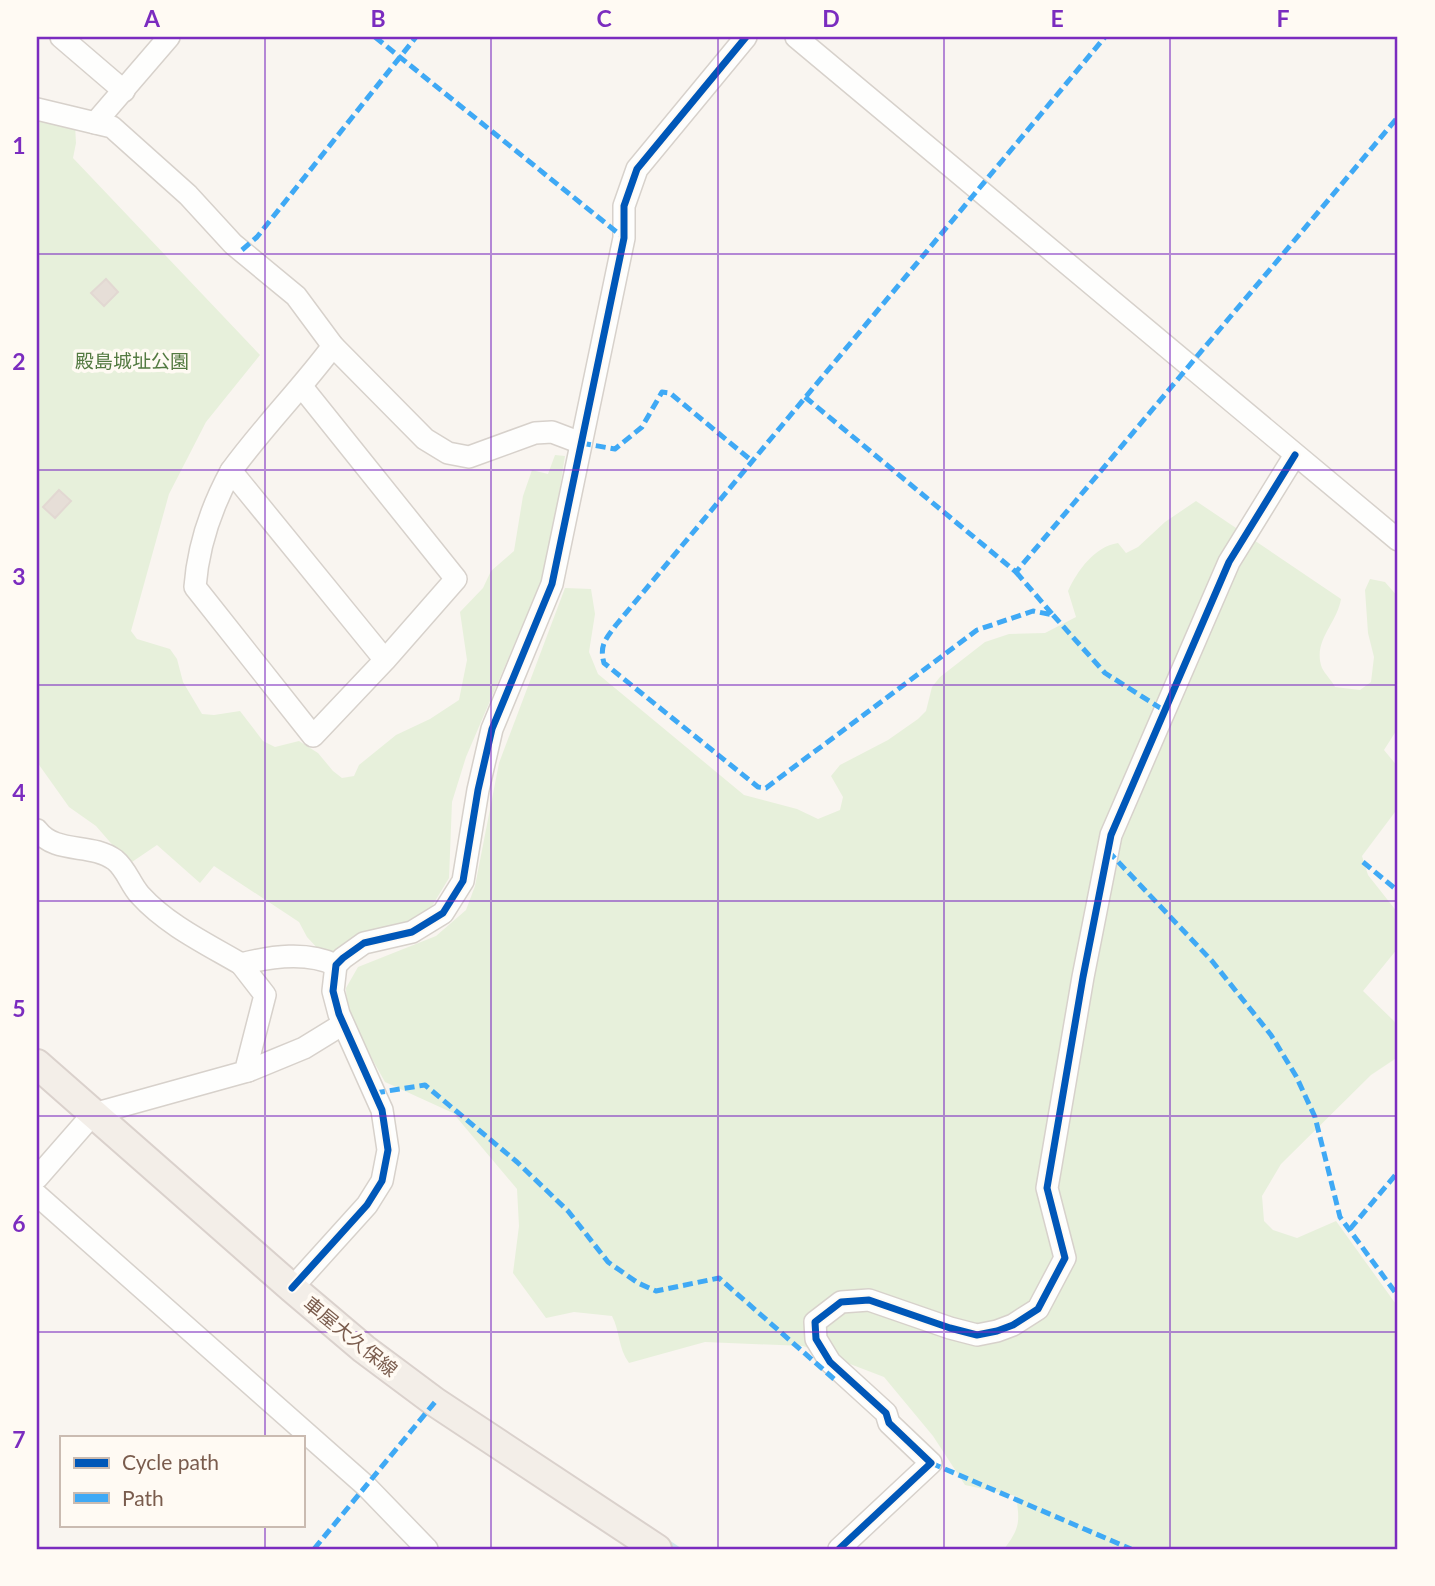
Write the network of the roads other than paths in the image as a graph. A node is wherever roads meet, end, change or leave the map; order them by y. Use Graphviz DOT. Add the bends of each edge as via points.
graph roads {
  1 [pos="61,37"];
  2 [pos="169,37"];
  3 [pos="746,37"];
  4 [pos="796,37"];
  5 [pos="124,91"];
  6 [pos="37,109"];
  7 [pos="95,122"];
  8 [pos="333,346"];
  9 [pos="302,387"];
  10 [pos="581,443"];
  11 [pos="1295,455"];
  12 [pos="231,471"];
  13 [pos="1398,540"];
  14 [pos="385,660"];
  15 [pos="37,830"];
  16 [pos="241,964"];
  17 [pos="337,965"];
  18 [pos="343,1024"];
  19 [pos="37,1064"];
  20 [pos="248,1071"];
  21 [pos="93,1114"];
  22 [pos="37,1178"];
  23 [pos="37,1195"];
  24 [pos="292,1289"];
  25 [pos="427,1549"];
  26 [pos="657,1549"];
  27 [pos="839,1549"];
  1 -- 5 [label="street"];
  2 -- 5 [label="street"];
  3 -- 10 [label="street" via="637,169 624,206 624,238"];
  4 -- 11 [label="street"];
  5 -- 7 [label="street"];
  6 -- 7 [label="street"];
  7 -- 8 [label="street" via="112,127 188,195 233,244 296,296"];
  8 -- 9 [label="street"];
  8 -- 10 [label="street" via="425,439 448,453 469,457 535,433 552,432"];
  9 -- 12 [label="street"];
  9 -- 14 [label="street" via="456,579"];
  10 -- 17 [label="street" via="552,584 492,729 463,881 443,913 412,932 364,943"];
  11 -- 13 [label="street"];
  11 -- 27 [label="street" via="1229,562 1111,835 1047,1188 1065,1258 1038,1309 1013,1325 977,1335 869,1300 841,1302 816,1322 816,1339 830,1362 886,1413 889,1423 931,1463"];
  12 -- 14 [label="street"];
  12 -- 14 [label="street" via="197,561 195,587 313,736"];
  15 -- 16 [label="street" via="53,843 99,852 114,860 139,894 180,928"];
  16 -- 17 [label="street" via="293,956"];
  16 -- 20 [label="street" via="265,996"];
  17 -- 18 [label="street" via="333,991"];
  18 -- 20 [label="street" via="304,1048"];
  18 -- 24 [label="street" via="382,1110 388,1150 382,1181 368,1205"];
  19 -- 21 [label="main road, 車屋大久保線"];
  20 -- 21 [label="street"];
  21 -- 22 [label="street"];
  21 -- 24 [label="main road, 車屋大久保線"];
  23 -- 25 [label="street" via="366,1486"];
  24 -- 26 [label="main road, 車屋大久保線" via="435,1402"];
}
